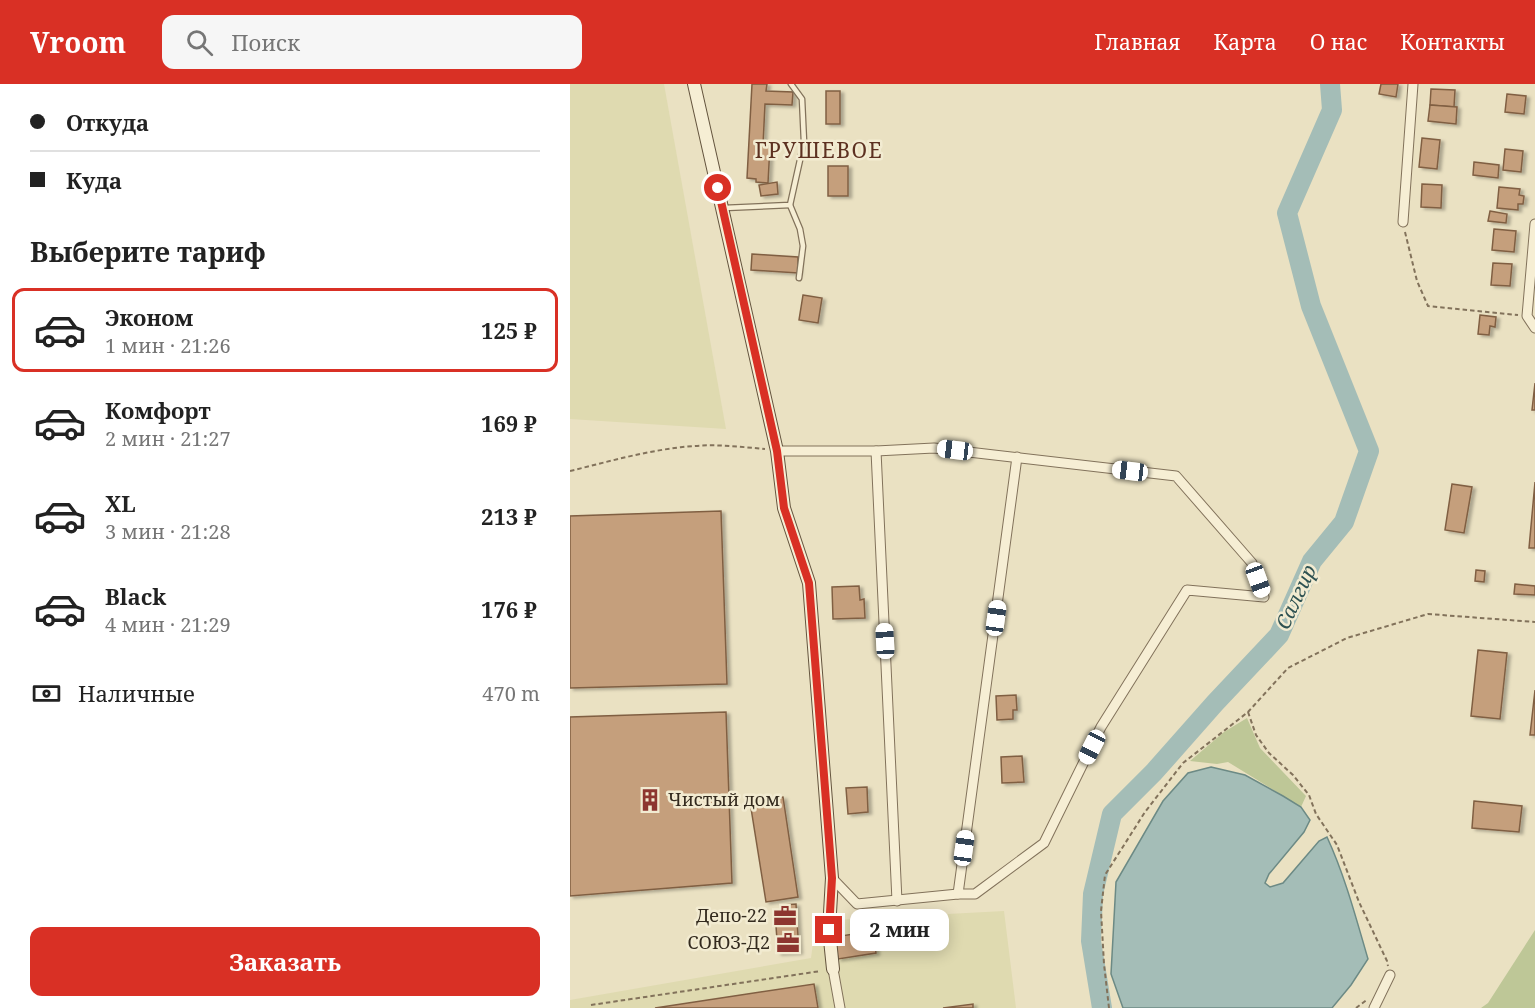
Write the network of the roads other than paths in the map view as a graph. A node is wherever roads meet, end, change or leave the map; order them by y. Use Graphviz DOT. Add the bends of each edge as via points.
graph roads {
  1 [pos="694,84"];
  2 [pos="791,84"];
  3 [pos="1413,84"];
  4 [pos="790,205"];
  5 [pos="722,208"];
  6 [pos="1403,222"];
  7 [pos="1535,224"];
  8 [pos="799,278"];
  9 [pos="1535,327"];
  10 [pos="777,451"];
  11 [pos="876,451"];
  12 [pos="1017,457"];
  13 [pos="832,878"];
  14 [pos="958,894"];
  15 [pos="897,901"];
  16 [pos="833,969"];
  17 [pos="1390,975"];
  18 [pos="840,1008"];
  19 [pos="1374,1008"];
  1 -- 5 [label="street"];
  2 -- 4 [label="lane" via="802,99 804,142"];
  3 -- 6 [label="street"];
  4 -- 5 [label="lane"];
  4 -- 8 [label="lane" via="803,246"];
  5 -- 10 [label="street"];
  7 -- 9 [label="street" via="1527,316"];
  10 -- 11 [label="street"];
  10 -- 13 [label="street" via="784,508 809,583"];
  11 -- 12 [label="street" via="934,448"];
  11 -- 15 [label="street"];
  12 -- 14 [label="street"];
  12 -- 14 [label="street" via="1176,476 1252,563 1264,597 1187,590 1101,727 1044,843 975,894"];
  13 -- 15 [label="street" via="857,904"];
  13 -- 16 [label="street" via="829,930"];
  14 -- 15 [label="street"];
  16 -- 18 [label="street"];
  17 -- 19 [label="street"];
}
